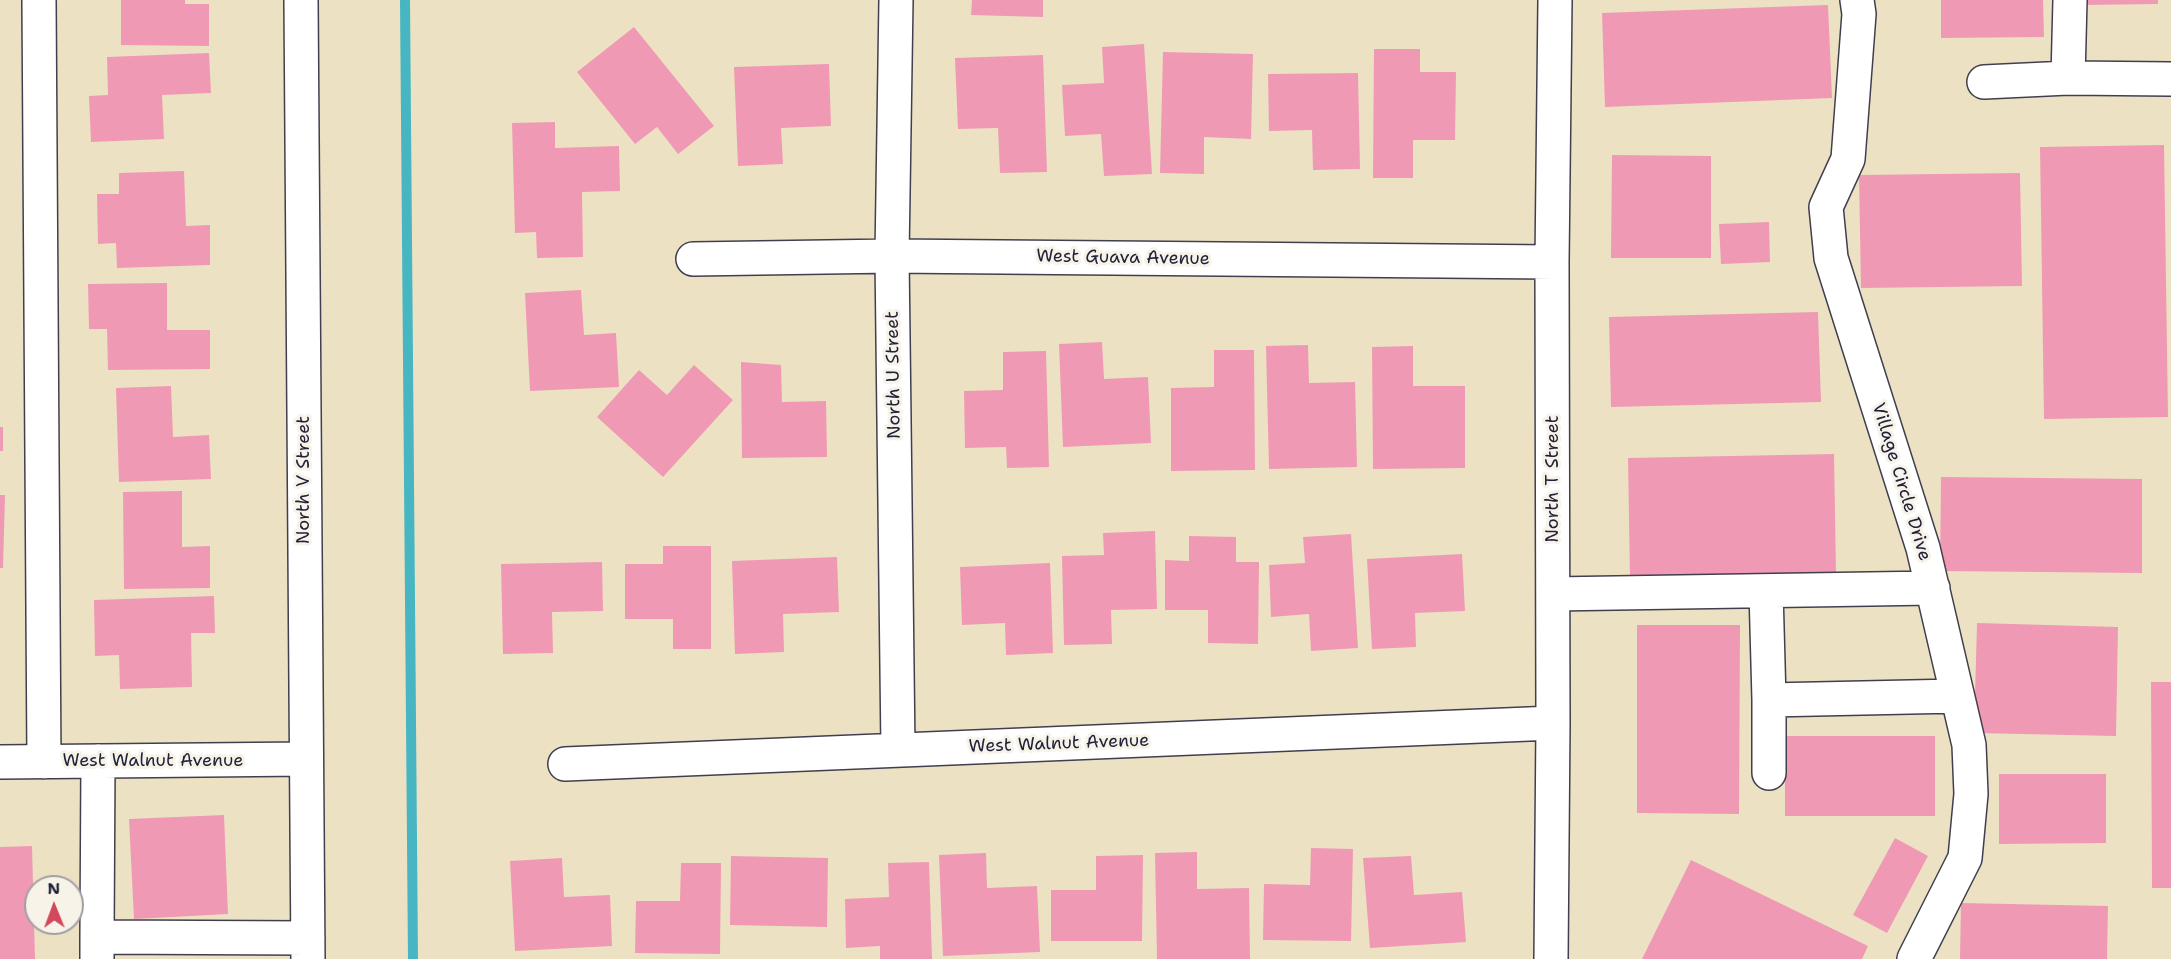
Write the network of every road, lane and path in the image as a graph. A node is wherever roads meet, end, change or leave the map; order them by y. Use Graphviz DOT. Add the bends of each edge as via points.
graph roads {
  1 [pos="39,0"];
  2 [pos="300,0"];
  3 [pos="896,0"];
  4 [pos="1555,0"];
  5 [pos="1857,0"];
  6 [pos="2070,0"];
  7 [pos="2068,78"];
  8 [pos="2171,79"];
  9 [pos="1984,82"];
  10 [pos="892,256"];
  11 [pos="693,259"];
  12 [pos="1552,262"];
  13 [pos="1933,588"];
  14 [pos="1766,591"];
  15 [pos="1553,594"];
  16 [pos="1958,696"];
  17 [pos="1769,700"];
  18 [pos="1553,723"];
  19 [pos="898,750"];
  20 [pos="306,759"];
  21 [pos="98,761"];
  22 [pos="0,762"];
  23 [pos="44,762"];
  24 [pos="566,764"];
  25 [pos="1768,773"];
  26 [pos="97,948"];
  27 [pos="308,948"];
  28 [pos="1551,959"];
  29 [pos="1914,959"];
  1 -- 23 [label="street"];
  2 -- 20 [label="street, North V Street"];
  3 -- 10 [label="street, North U Street"];
  4 -- 12 [label="street, North T Street"];
  5 -- 13 [label="street, Village Circle Drive" via="1848,159 1827,207 1831,258"];
  6 -- 7 [label="street"];
  7 -- 8 [label="street"];
  7 -- 9 [label="street"];
  10 -- 11 [label="street, West Guava Avenue"];
  10 -- 12 [label="street, West Guava Avenue"];
  10 -- 19 [label="street, North U Street"];
  12 -- 15 [label="street, North T Street"];
  13 -- 14 [label="street"];
  13 -- 16 [label="street, Village Circle Drive"];
  14 -- 15 [label="street"];
  14 -- 17 [label="street"];
  15 -- 18 [label="street, North T Street"];
  16 -- 17 [label="street"];
  16 -- 29 [label="street, Village Circle Drive" via="1969,745 1971,794 1965,858"];
  17 -- 25 [label="street"];
  18 -- 19 [label="street, West Walnut Avenue"];
  18 -- 28 [label="street, North T Street"];
  19 -- 24 [label="street, West Walnut Avenue"];
  20 -- 21 [label="street, West Walnut Avenue"];
  20 -- 27 [label="street, North V Street"];
  21 -- 23 [label="street, West Walnut Avenue"];
  21 -- 26 [label="street"];
  22 -- 23 [label="street, West Walnut Avenue"];
  26 -- 27 [label="street"];
}
